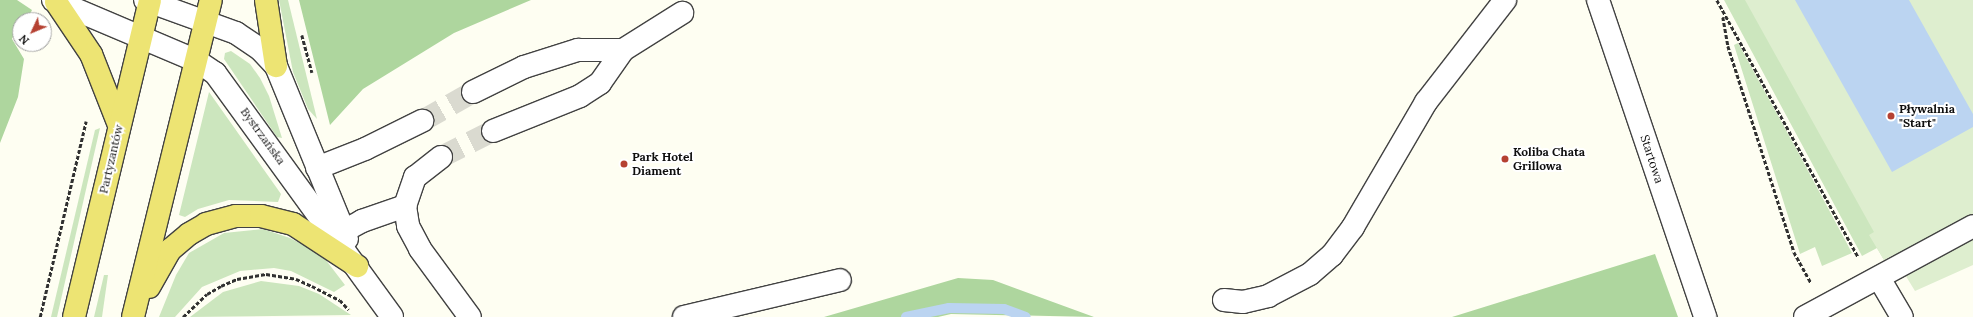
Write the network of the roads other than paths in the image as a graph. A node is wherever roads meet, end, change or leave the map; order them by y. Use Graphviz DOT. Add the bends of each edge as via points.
graph roads {
  1 [pos="148,0"];
  2 [pos="211,0"];
  3 [pos="266,0"];
  4 [pos="1505,0"];
  5 [pos="1598,0"];
  6 [pos="54,1"];
  7 [pos="682,13"];
  8 [pos="206,21"];
  9 [pos="141,38"];
  10 [pos="623,50"];
  11 [pos="196,61"];
  12 [pos="276,66"];
  13 [pos="473,92"];
  14 [pos="422,121"];
  15 [pos="119,125"];
  16 [pos="493,131"];
  17 [pos="441,157"];
  18 [pos="317,168"];
  19 [pos="405,206"];
  20 [pos="1973,226"];
  21 [pos="344,231"];
  22 [pos="357,266"];
  23 [pos="840,280"];
  24 [pos="1875,280"];
  25 [pos="1224,300"];
  26 [pos="74,317"];
  27 [pos="134,317"];
  28 [pos="392,317"];
  29 [pos="470,317"];
  30 [pos="684,317"];
  31 [pos="1705,317"];
  32 [pos="1805,317"];
  33 [pos="1902,317"];
  1 -- 8 [label="street, Bystrzańska"];
  1 -- 9 [label="main road, Partyzantów"];
  2 -- 8 [label="main road"];
  3 -- 12 [label="main road"];
  4 -- 25 [label="street" via="1426,102 1353,227 1332,255 1310,274 1268,296 1243,302"];
  5 -- 31 [label="street, Startowa"];
  6 -- 9 [label="street, Bystrzańska"];
  6 -- 15 [label="main road" via="91,54"];
  7 -- 10 [label="street"];
  8 -- 11 [label="main road"];
  8 -- 12 [label="street, Bystrzańska" via="236,34 260,49"];
  9 -- 11 [label="street, Bystrzańska"];
  9 -- 15 [label="main road, Partyzantów"];
  10 -- 13 [label="street" via="578,50 524,67"];
  10 -- 16 [label="street" via="600,83 580,96"];
  11 -- 22 [label="street, Bystrzańska" via="215,73 233,94"];
  11 -- 27 [label="main road"];
  12 -- 18 [label="street, Bystrzańska"];
  14 -- 18 [label="street" via="365,149"];
  15 -- 26 [label="main road, Partyzantów"];
  17 -- 19 [label="street" via="415,178"];
  18 -- 21 [label="street, Bystrzańska"];
  19 -- 21 [label="street" via="362,221"];
  19 -- 29 [label="street" via="408,226 420,249"];
  20 -- 24 [label="street"];
  21 -- 22 [label="street, Bystrzańska"];
  22 -- 27 [label="main road" via="293,224 261,216 222,218 189,234 170,250"];
  22 -- 28 [label="street, Bystrzańska"];
  23 -- 30 [label="street"];
  24 -- 32 [label="street"];
  24 -- 33 [label="street"];
}
